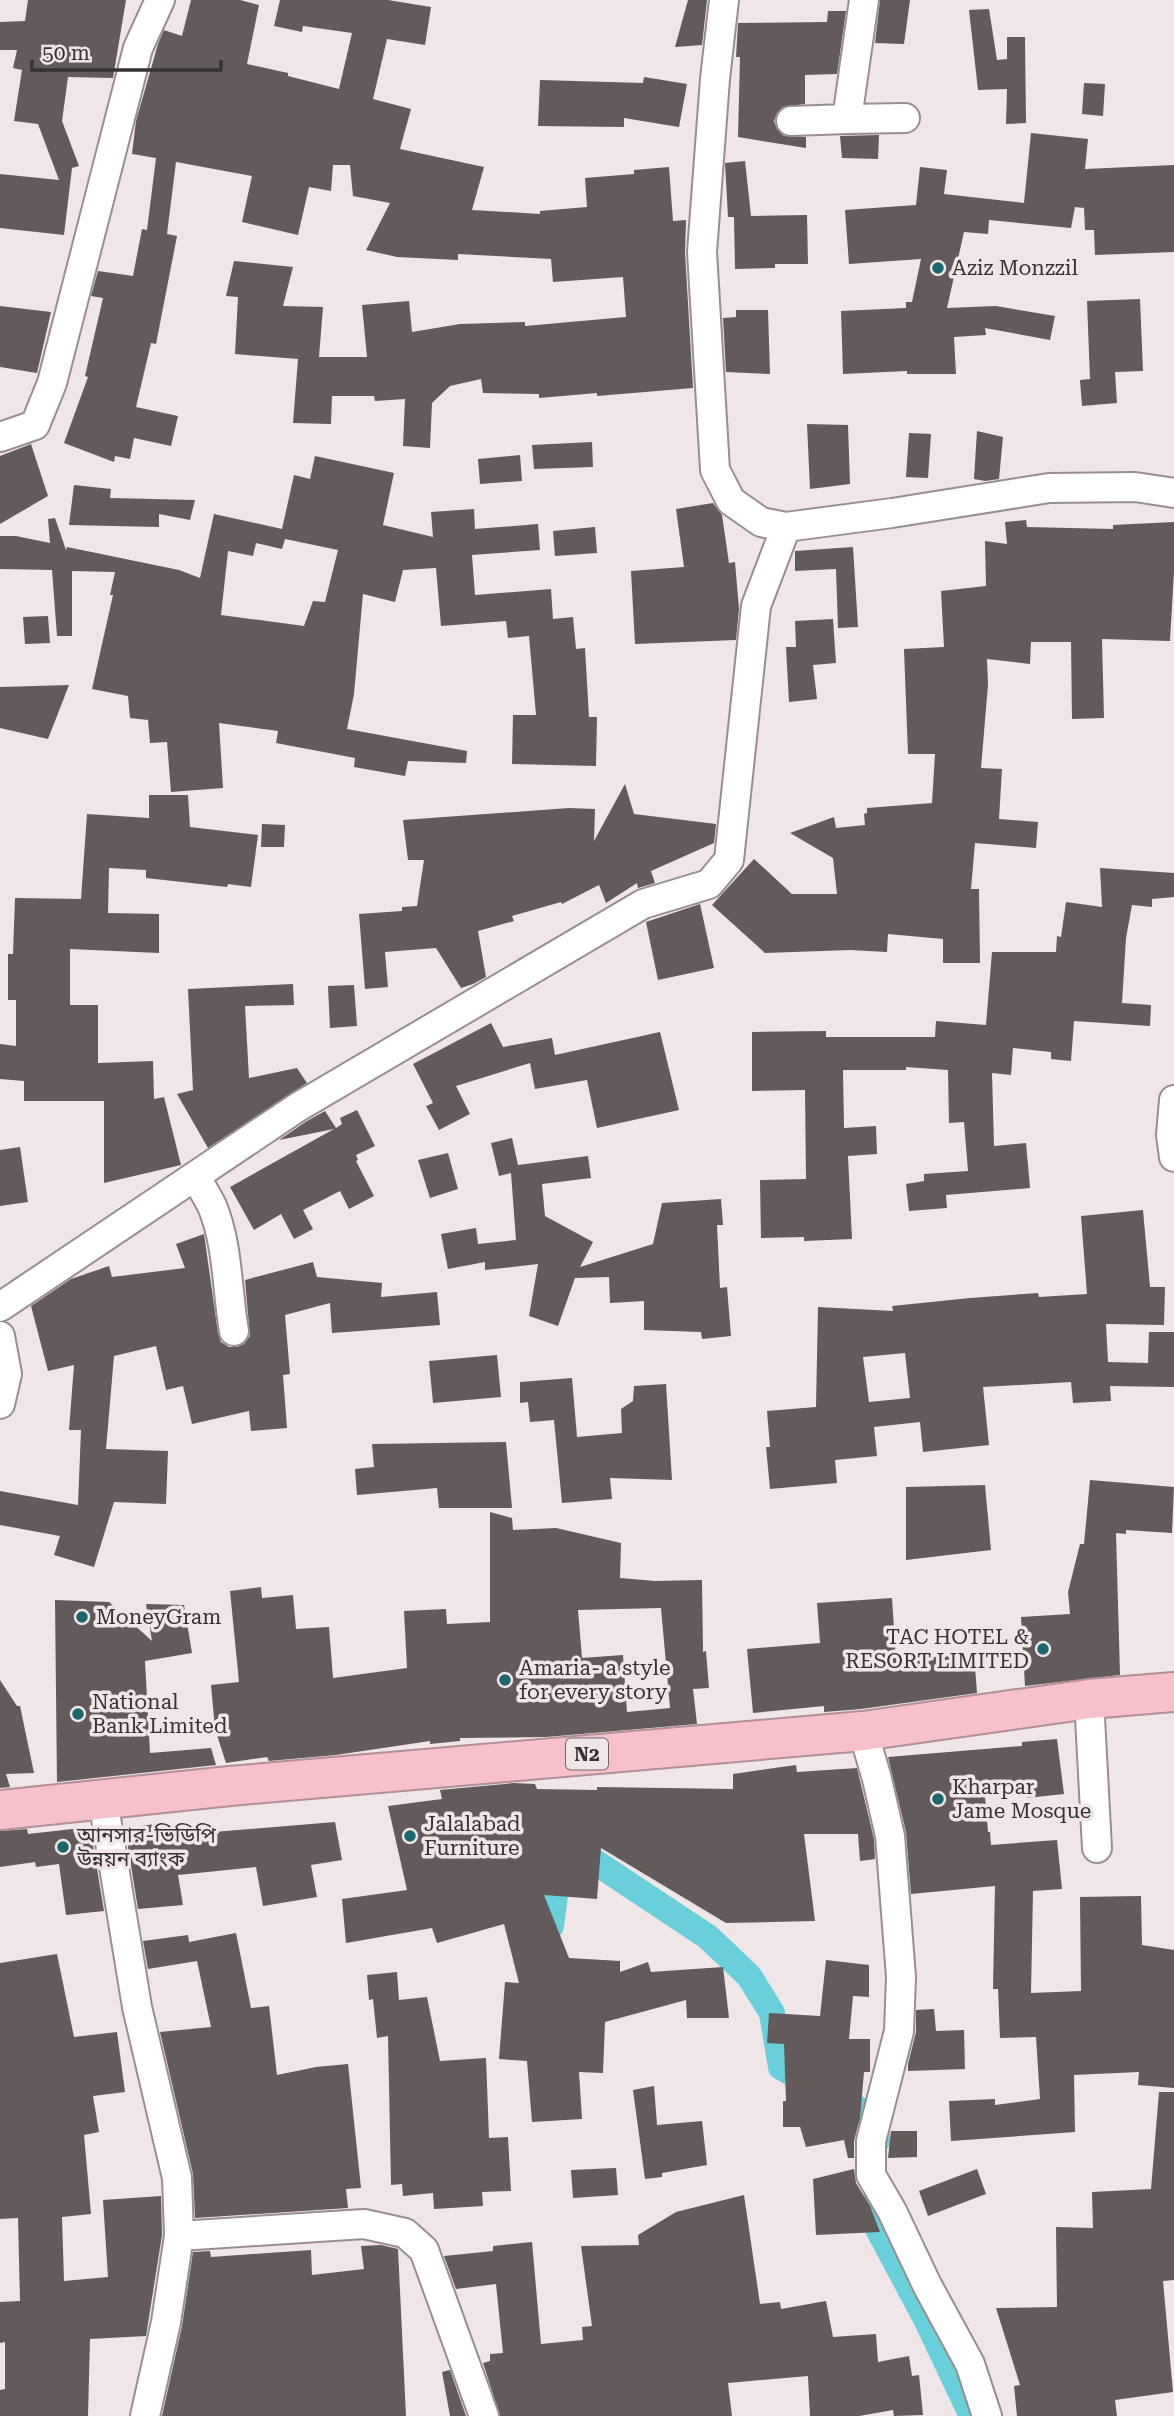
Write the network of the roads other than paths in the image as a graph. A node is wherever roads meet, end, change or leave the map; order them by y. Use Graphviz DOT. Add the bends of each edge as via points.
graph roads {
  1 [pos="160,0"];
  2 [pos="724,0"];
  3 [pos="864,0"];
  4 [pos="905,118"];
  5 [pos="847,119"];
  6 [pos="791,121"];
  7 [pos="0,437"];
  8 [pos="1174,493"];
  9 [pos="786,527"];
  10 [pos="1174,1100"];
  11 [pos="1174,1157"];
  12 [pos="195,1176"];
  13 [pos="0,1307"];
  14 [pos="234,1331"];
  15 [pos="0,1336"];
  16 [pos="0,1405"];
  17 [pos="1174,1692"];
  18 [pos="1089,1699"];
  19 [pos="863,1731"];
  20 [pos="103,1800"];
  21 [pos="0,1810"];
  22 [pos="1097,1848"];
  23 [pos="179,2236"];
  24 [pos="145,2416"];
  25 [pos="485,2416"];
  26 [pos="987,2416"];
  1 -- 7 [label="street" via="138,48 52,383 35,425"];
  2 -- 9 [label="street" via="702,252 715,470 731,501 761,522"];
  3 -- 5 [label="street"];
  4 -- 5 [label="street"];
  5 -- 6 [label="street"];
  8 -- 9 [label="street" via="1135,487 1049,488"];
  9 -- 12 [label="street" via="755,606 729,860 709,884 643,904 298,1107"];
  10 -- 11 [label="street"];
  12 -- 13 [label="street"];
  12 -- 14 [label="street" via="220,1230"];
  15 -- 16 [label="street" via="7,1374"];
  17 -- 18 [label="highway, N2"];
  18 -- 19 [label="highway, N2"];
  18 -- 22 [label="street"];
  19 -- 20 [label="highway, N2"];
  19 -- 26 [label="street" via="890,1836 901,1978 899,2031 871,2141 871,2175 970,2364"];
  20 -- 21 [label="highway, N2"];
  20 -- 23 [label="street" via="137,2007 177,2178"];
  23 -- 24 [label="street"];
  23 -- 25 [label="street" via="364,2224 405,2233 424,2250"];
}
